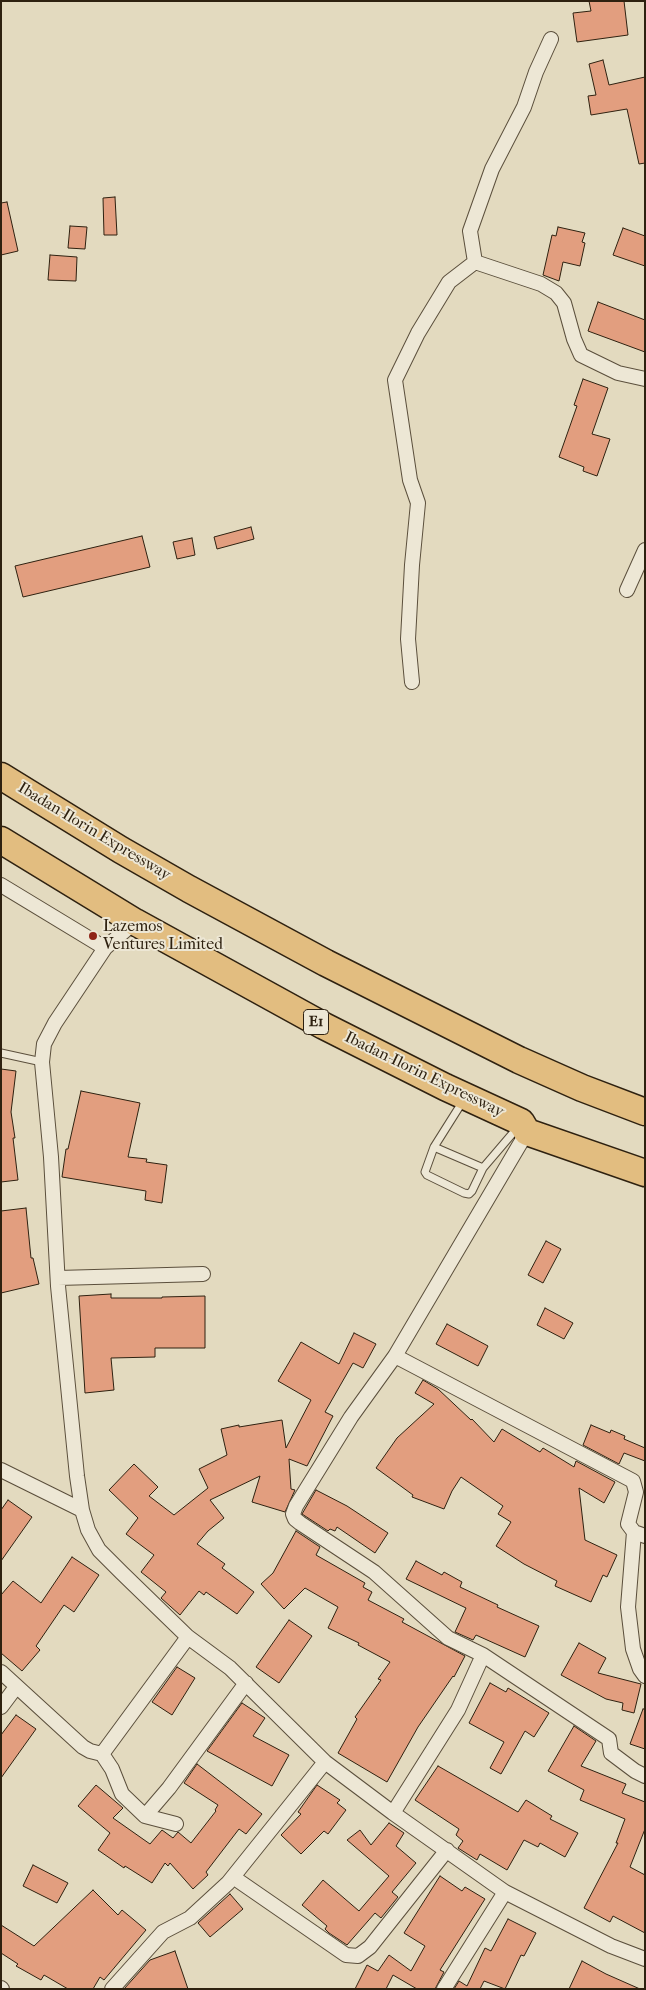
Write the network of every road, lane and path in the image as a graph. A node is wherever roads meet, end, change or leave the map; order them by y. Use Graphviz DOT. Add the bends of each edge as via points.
graph roads {
  1 [pos="550,39"];
  2 [pos="475,262"];
  3 [pos="645,379"];
  4 [pos="645,550"];
  5 [pos="627,590"];
  6 [pos="412,682"];
  7 [pos="1,776"];
  8 [pos="1,840"];
  9 [pos="1,886"];
  10 [pos="135,922"];
  11 [pos="105,948"];
  12 [pos="1,1053"];
  13 [pos="42,1062"];
  14 [pos="466,1097"];
  15 [pos="645,1112"];
  16 [pos="524,1127"];
  17 [pos="434,1147"];
  18 [pos="483,1168"];
  19 [pos="645,1173"];
  20 [pos="203,1274"];
  21 [pos="58,1278"];
  22 [pos="395,1356"];
  23 [pos="1,1470"];
  24 [pos="82,1510"];
  25 [pos="639,1534"];
  26 [pos="188,1637"];
  27 [pos="483,1655"];
  28 [pos="1,1672"];
  29 [pos="645,1676"];
  30 [pos="246,1683"];
  31 [pos="16,1687"];
  32 [pos="1,1707"];
  33 [pos="102,1754"];
  34 [pos="325,1762"];
  35 [pos="645,1776"];
  36 [pos="393,1813"];
  37 [pos="145,1816"];
  38 [pos="176,1824"];
  39 [pos="447,1850"];
  40 [pos="233,1877"];
  41 [pos="505,1892"];
  42 [pos="645,1959"];
  43 [pos="112,1989"];
  44 [pos="444,1989"];
  1 -- 2 [label="street" via="524,107 492,169 470,231"];
  2 -- 3 [label="street" via="541,284 556,293 564,303 581,354 618,373"];
  2 -- 6 [label="street" via="449,282 418,333 395,380 410,480 418,503 408,639"];
  4 -- 5 [label="street"];
  7 -- 15 [label="highway, Ibadan-Ilorin Expressway" via="180,885 326,963 519,1060"];
  8 -- 10 [label="highway, Ibadan-Ilorin Expressway / E1"];
  9 -- 11 [label="street"];
  10 -- 11 [label="street"];
  10 -- 14 [label="highway, Ibadan-Ilorin Expressway / E1" via="324,1026"];
  11 -- 13 [label="street" via="55,1023 44,1044"];
  12 -- 13 [label="lane"];
  13 -- 21 [label="street"];
  14 -- 16 [label="highway, Ibadan-Ilorin Expressway / E1"];
  14 -- 17 [label="lane"];
  16 -- 18 [label="lane"];
  16 -- 19 [label="highway, Ibadan-Ilorin Expressway / E1"];
  16 -- 22 [label="street"];
  17 -- 18 [label="lane"];
  17 -- 18 [label="lane" via="425,1172 464,1193 472,1191"];
  20 -- 21 [label="street"];
  21 -- 24 [label="street"];
  22 -- 25 [label="street" via="632,1481 636,1492 628,1524"];
  22 -- 27 [label="street" via="351,1417 293,1514 300,1523 374,1572 448,1638"];
  23 -- 24 [label="street"];
  24 -- 26 [label="street" via="88,1530 100,1550"];
  25 -- 29 [label="street" via="628,1607 634,1649"];
  26 -- 30 [label="street"];
  26 -- 33 [label="street"];
  27 -- 35 [label="street" via="608,1739 611,1753"];
  27 -- 36 [label="street" via="458,1710"];
  28 -- 31 [label="street"];
  30 -- 34 [label="street"];
  30 -- 37 [label="street"];
  31 -- 32 [label="street"];
  31 -- 33 [label="street" via="83,1747"];
  33 -- 37 [label="street" via="122,1794"];
  34 -- 36 [label="street"];
  34 -- 40 [label="street"];
  36 -- 39 [label="street"];
  37 -- 38 [label="street"];
  39 -- 40 [label="street" via="370,1947 358,1956 346,1955"];
  39 -- 41 [label="street"];
  40 -- 43 [label="street" via="190,1918 163,1932"];
  41 -- 42 [label="street" via="612,1946"];
  41 -- 44 [label="street"];
}
